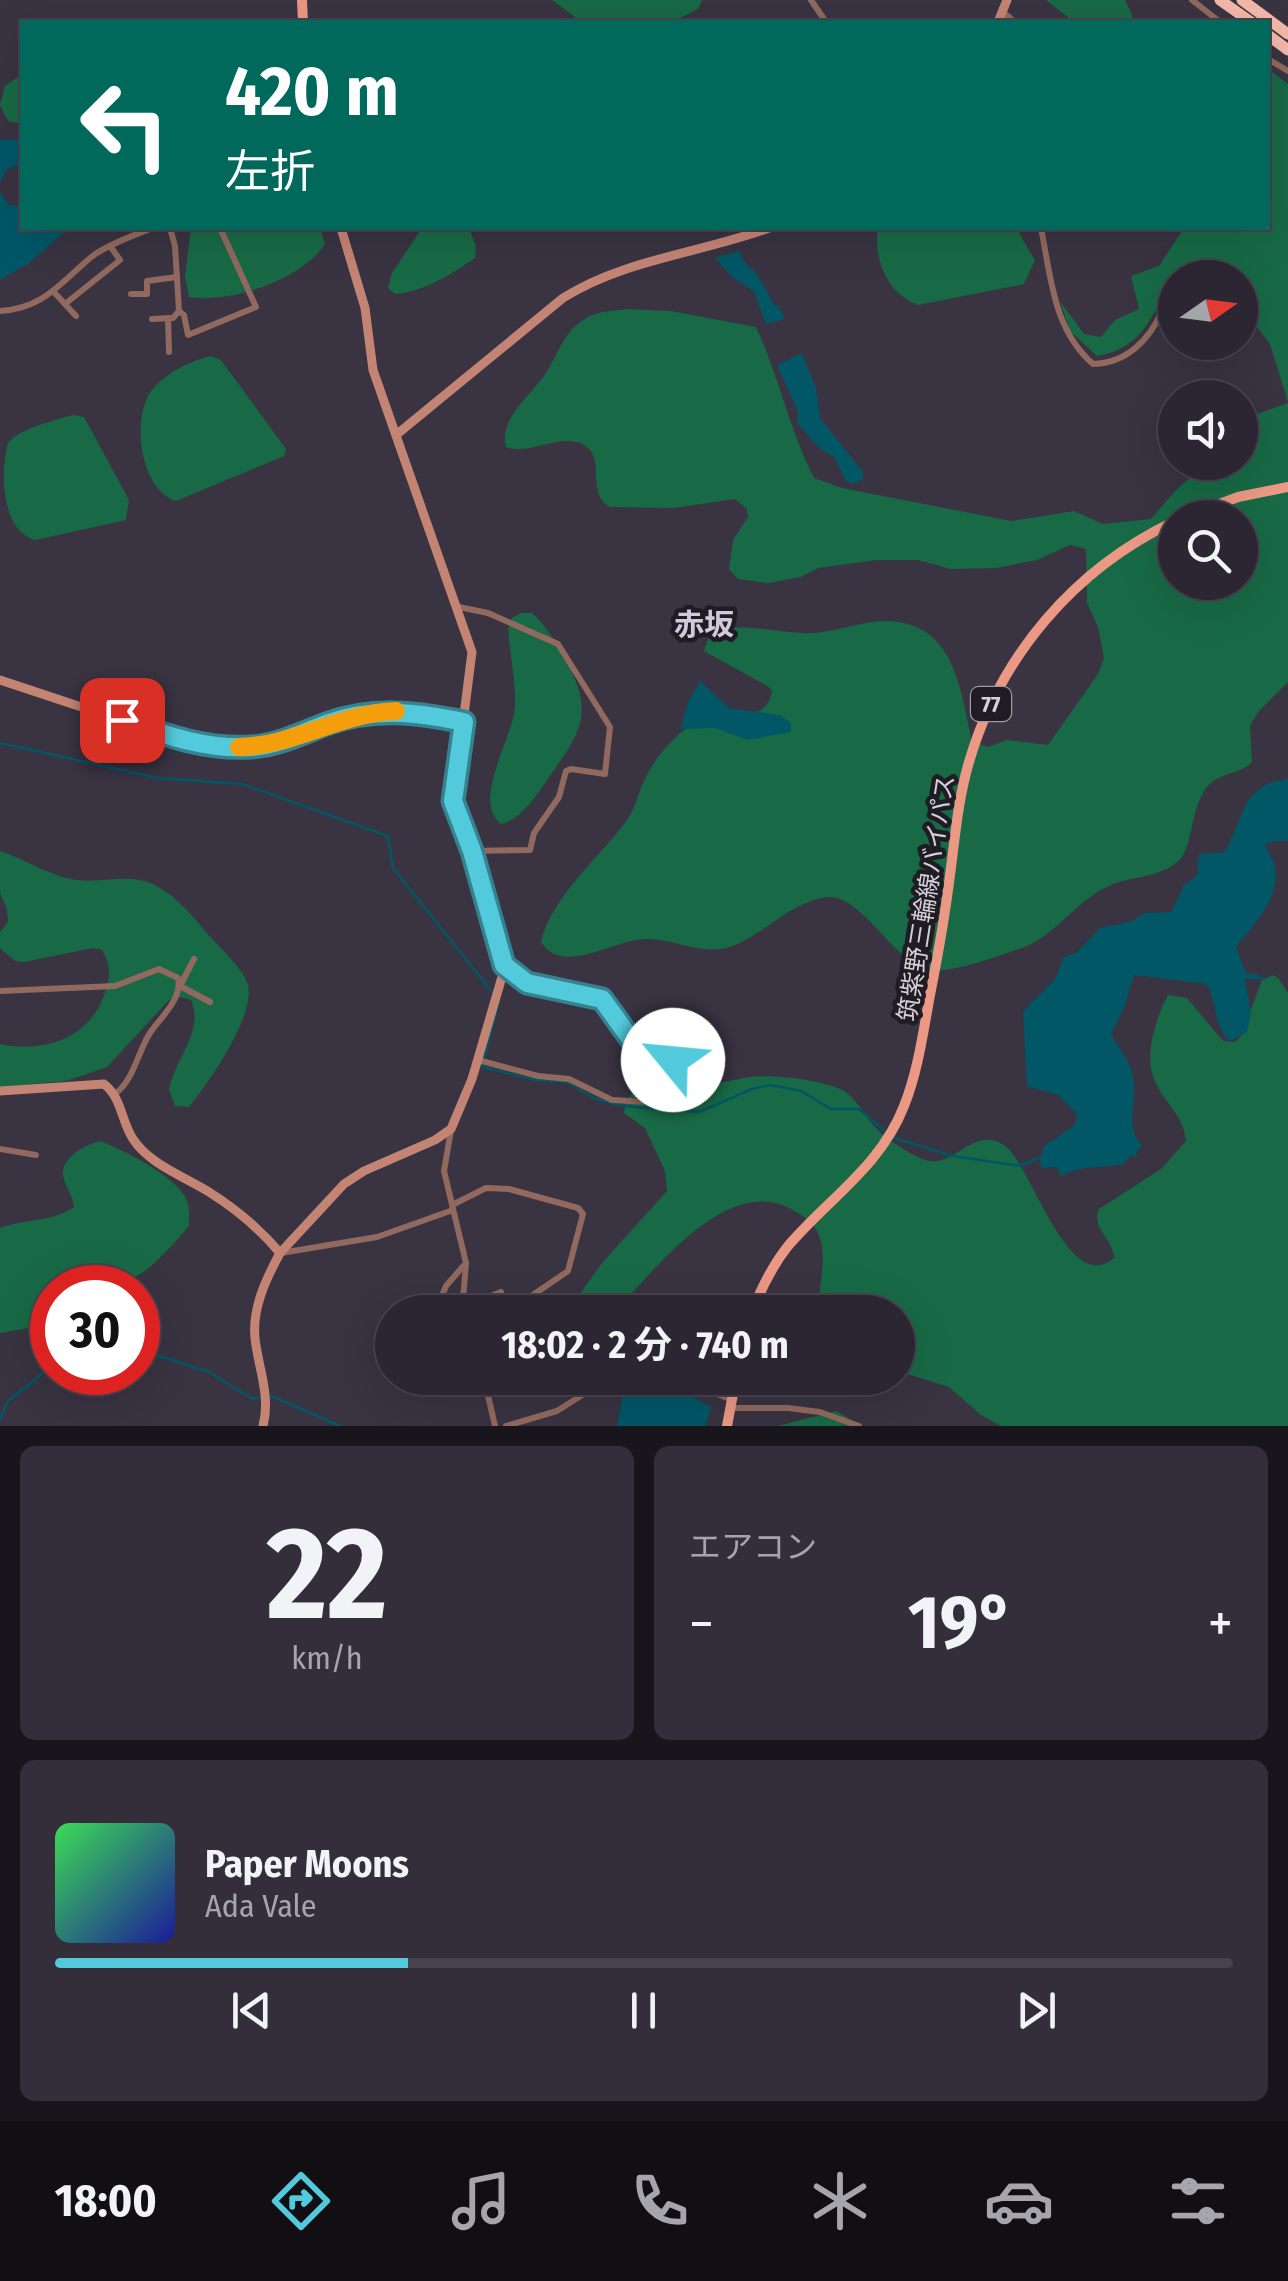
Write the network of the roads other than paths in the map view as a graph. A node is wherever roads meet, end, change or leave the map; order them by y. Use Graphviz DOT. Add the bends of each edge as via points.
graph roads {
  1 [pos="1007,0"];
  2 [pos="1192,0"];
  3 [pos="1220,0"];
  4 [pos="1242,0"];
  5 [pos="1000,18"];
  6 [pos="1217,20"];
  7 [pos="1248,20"];
  8 [pos="1269,20"];
  9 [pos="147,230"];
  10 [pos="171,230"];
  11 [pos="221,230"];
  12 [pos="342,230"];
  13 [pos="764,230"];
  14 [pos="1042,230"];
  15 [pos="110,246"];
  16 [pos="177,277"];
  17 [pos="53,292"];
  18 [pos="130,294"];
  19 [pos="65,304"];
  20 [pos="180,311"];
  21 [pos="0,312"];
  22 [pos="1158,315"];
  23 [pos="76,316"];
  24 [pos="168,318"];
  25 [pos="152,319"];
  26 [pos="169,352"];
  27 [pos="396,435"];
  28 [pos="1288,487"];
  29 [pos="1230,500"];
  30 [pos="1158,532"];
  31 [pos="458,608"];
  32 [pos="0,680"];
  33 [pos="464,722"];
  34 [pos="472,851"];
  35 [pos="194,959"];
  36 [pos="504,965"];
  37 [pos="180,986"];
  38 [pos="0,991"];
  39 [pos="210,1002"];
  40 [pos="478,1060"];
  41 [pos="0,1091"];
  42 [pos="114,1094"];
  43 [pos="451,1129"];
  44 [pos="0,1150"];
  45 [pos="36,1155"];
  46 [pos="452,1207"];
  47 [pos="280,1253"];
  48 [pos="466,1263"];
  49 [pos="501,1292"];
  50 [pos="442,1295"];
  51 [pos="463,1295"];
  52 [pos="494,1295"];
  53 [pos="536,1295"];
  54 [pos="759,1295"];
  55 [pos="488,1395"];
  56 [pos="582,1395"];
  57 [pos="713,1395"];
  58 [pos="733,1395"];
  59 [pos="731,1404"];
  60 [pos="527,1424"];
  61 [pos="263,1426"];
  62 [pos="495,1426"];
  63 [pos="506,1426"];
  64 [pos="727,1426"];
  65 [pos="859,1426"];
  1 -- 5 [label="street"];
  2 -- 6 [label="street"];
  3 -- 7 [label="highway"];
  4 -- 8 [label="highway"];
  9 -- 15 [label="street"];
  10 -- 16 [label="street"];
  11 -- 20 [label="street" via="256,307 188,336"];
  12 -- 27 [label="street"];
  13 -- 27 [label="street" via="589,282"];
  14 -- 22 [label="street" via="1060,318 1092,364 1108,364 1144,341"];
  15 -- 17 [label="street"];
  15 -- 19 [label="street" via="120,260"];
  16 -- 18 [label="street" via="147,281 147,294"];
  16 -- 20 [label="street"];
  17 -- 19 [label="street"];
  17 -- 21 [label="street" via="23,310"];
  19 -- 23 [label="street"];
  20 -- 24 [label="street"];
  24 -- 25 [label="street"];
  24 -- 26 [label="street"];
  27 -- 31 [label="street"];
  28 -- 29 [label="main road"];
  30 -- 54 [label="main road, 筑紫野三輪線バイパス / 77" via="1074,588 1011,665 968,764 922,1040 903,1109 866,1169 789,1246"];
  31 -- 33 [label="street" via="472,652"];
  31 -- 34 [label="street" via="488,613 558,644 610,728 606,774 566,771 530,850"];
  32 -- 33 [label="street" via="180,740 230,747 272,744 384,712"];
  33 -- 34 [label="street" via="453,801"];
  34 -- 36 [label="street"];
  35 -- 37 [label="street"];
  36 -- 40 [label="street"];
  36 -- 40 [label="street" via="527,983 602,999 630,1038 673,1057 664,1103 612,1100 570,1079"];
  37 -- 38 [label="street" via="163,968 115,986"];
  37 -- 39 [label="street"];
  37 -- 42 [label="street"];
  40 -- 43 [label="street"];
  41 -- 42 [label="street" via="88,1083 104,1084"];
  42 -- 47 [label="street" via="133,1139 256,1226"];
  43 -- 46 [label="street" via="444,1171"];
  43 -- 47 [label="street" via="344,1184"];
  44 -- 45 [label="street"];
  46 -- 47 [label="street" via="377,1236"];
  46 -- 48 [label="street"];
  46 -- 53 [label="street" via="486,1188 581,1210 568,1271"];
  47 -- 61 [label="street" via="256,1318"];
  48 -- 50 [label="street"];
  48 -- 51 [label="street"];
  49 -- 52 [label="street"];
  55 -- 62 [label="street"];
  56 -- 60 [label="street"];
  57 -- 59 [label="street"];
  58 -- 59 [label="main road"];
  59 -- 64 [label="main road"];
  59 -- 65 [label="street" via="820,1412"];
  60 -- 63 [label="street"];
}
